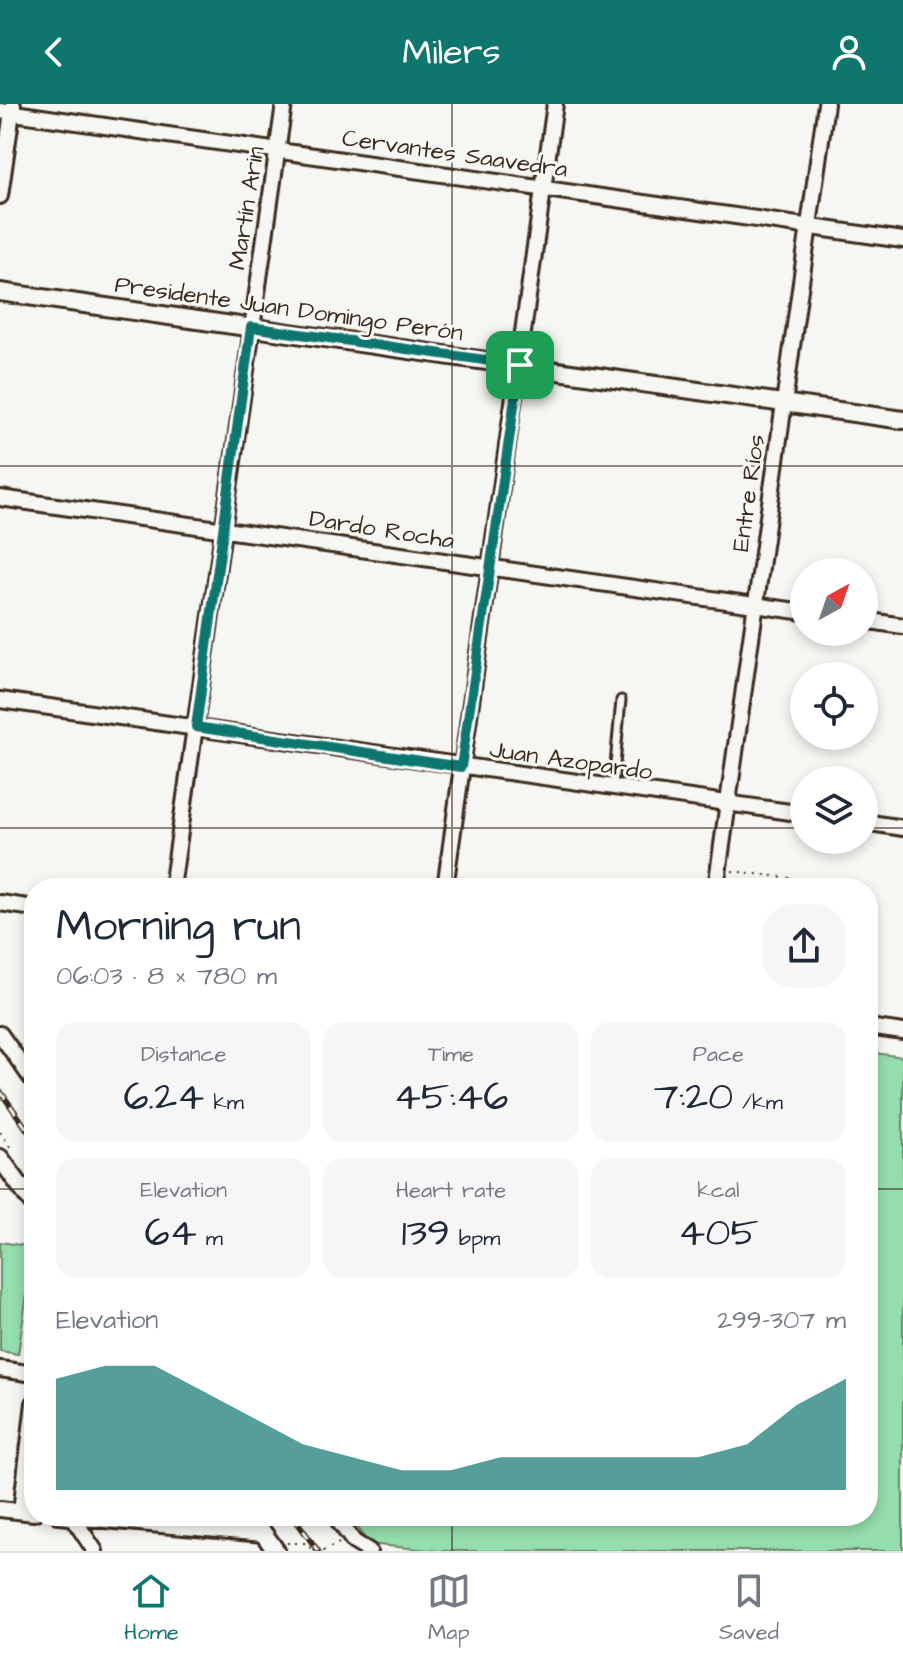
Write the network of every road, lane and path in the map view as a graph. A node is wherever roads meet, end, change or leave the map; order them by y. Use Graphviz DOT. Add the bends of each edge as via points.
graph roads {
  1 [pos="284,104"];
  2 [pos="555,104"];
  3 [pos="826,104"];
  4 [pos="8,109"];
  5 [pos="277,150"];
  6 [pos="544,187"];
  7 [pos="0,196"];
  8 [pos="809,226"];
  9 [pos="903,240"];
  10 [pos="0,292"];
  11 [pos="251,327"];
  12 [pos="520,365"];
  13 [pos="783,403"];
  14 [pos="903,420"];
  15 [pos="0,498"];
  16 [pos="221,527"];
  17 [pos="490,567"];
  18 [pos="754,605"];
  19 [pos="790,610"];
  20 [pos="878,622"];
  21 [pos="903,626"];
  22 [pos="0,700"];
  23 [pos="621,700"];
  24 [pos="196,727"];
  25 [pos="461,767"];
  26 [pos="613,788"];
  27 [pos="727,804"];
  28 [pos="790,812"];
  29 [pos="878,824"];
  30 [pos="903,828"];
  31 [pos="718,869"];
  32 [pos="173,878"];
  33 [pos="446,878"];
  34 [pos="717,878"];
  35 [pos="790,878"];
  36 [pos="0,903"];
  37 [pos="24,907"];
  38 [pos="878,1028"];
  39 [pos="903,1032"];
  40 [pos="0,1034"];
  41 [pos="24,1068"];
  42 [pos="0,1158"];
  43 [pos="24,1191"];
  44 [pos="0,1369"];
  45 [pos="24,1373"];
  46 [pos="0,1509"];
  47 [pos="24,1512"];
  48 [pos="74,1526"];
  49 [pos="139,1526"];
  50 [pos="344,1526"];
  51 [pos="270,1542"];
  52 [pos="365,1550"];
  53 [pos="95,1551"];
  54 [pos="313,1551"];
  55 [pos="323,1551"];
  56 [pos="344,1551"];
  1 -- 5 [label="street, Martín Arin"];
  2 -- 6 [label="street"];
  3 -- 8 [label="street, Entre Ríos"];
  4 -- 5 [label="street, Cervantes Saavedra"];
  4 -- 7 [label="street"];
  5 -- 6 [label="street, Cervantes Saavedra"];
  5 -- 11 [label="street, Martín Arin"];
  6 -- 8 [label="street, Cervantes Saavedra"];
  6 -- 12 [label="street"];
  8 -- 9 [label="street, Cervantes Saavedra"];
  8 -- 13 [label="street, Entre Ríos"];
  10 -- 11 [label="street, Presidente Juan Domingo Perón"];
  11 -- 12 [label="street, Presidente Juan Domingo Perón"];
  11 -- 16 [label="street, Martín Arin"];
  12 -- 13 [label="street, Presidente Juan Domingo Perón"];
  12 -- 17 [label="street"];
  13 -- 14 [label="street, Presidente Juan Domingo Perón"];
  13 -- 18 [label="street, Entre Ríos"];
  15 -- 16 [label="street, Dardo Rocha"];
  16 -- 17 [label="street, Dardo Rocha"];
  16 -- 24 [label="street, Martín Arin"];
  17 -- 18 [label="street, Dardo Rocha"];
  17 -- 25 [label="street"];
  18 -- 19 [label="street, Dardo Rocha"];
  18 -- 27 [label="street, Entre Ríos"];
  20 -- 21 [label="street"];
  22 -- 24 [label="street, Juan Azopardo"];
  23 -- 26 [label="lane"];
  24 -- 25 [label="street, Juan Azopardo"];
  24 -- 32 [label="street, Martín Arin"];
  25 -- 26 [label="street, Juan Azopardo"];
  25 -- 33 [label="street"];
  26 -- 27 [label="street, Juan Azopardo"];
  27 -- 28 [label="street, Juan Azopardo"];
  27 -- 31 [label="street, Entre Ríos"];
  29 -- 30 [label="street"];
  31 -- 34 [label="street, Entre Ríos"];
  31 -- 35 [label="path"];
  36 -- 37 [label="street"];
  38 -- 39 [label="street"];
  40 -- 41 [label="street"];
  42 -- 43 [label="street"];
  44 -- 45 [label="street"];
  46 -- 47 [label="street"];
  48 -- 53 [label="street"];
  49 -- 51 [label="street"];
  50 -- 52 [label="street"];
  51 -- 54 [label="path" via="306,1543"];
  55 -- 56 [label="path" via="338,1542"];
}
